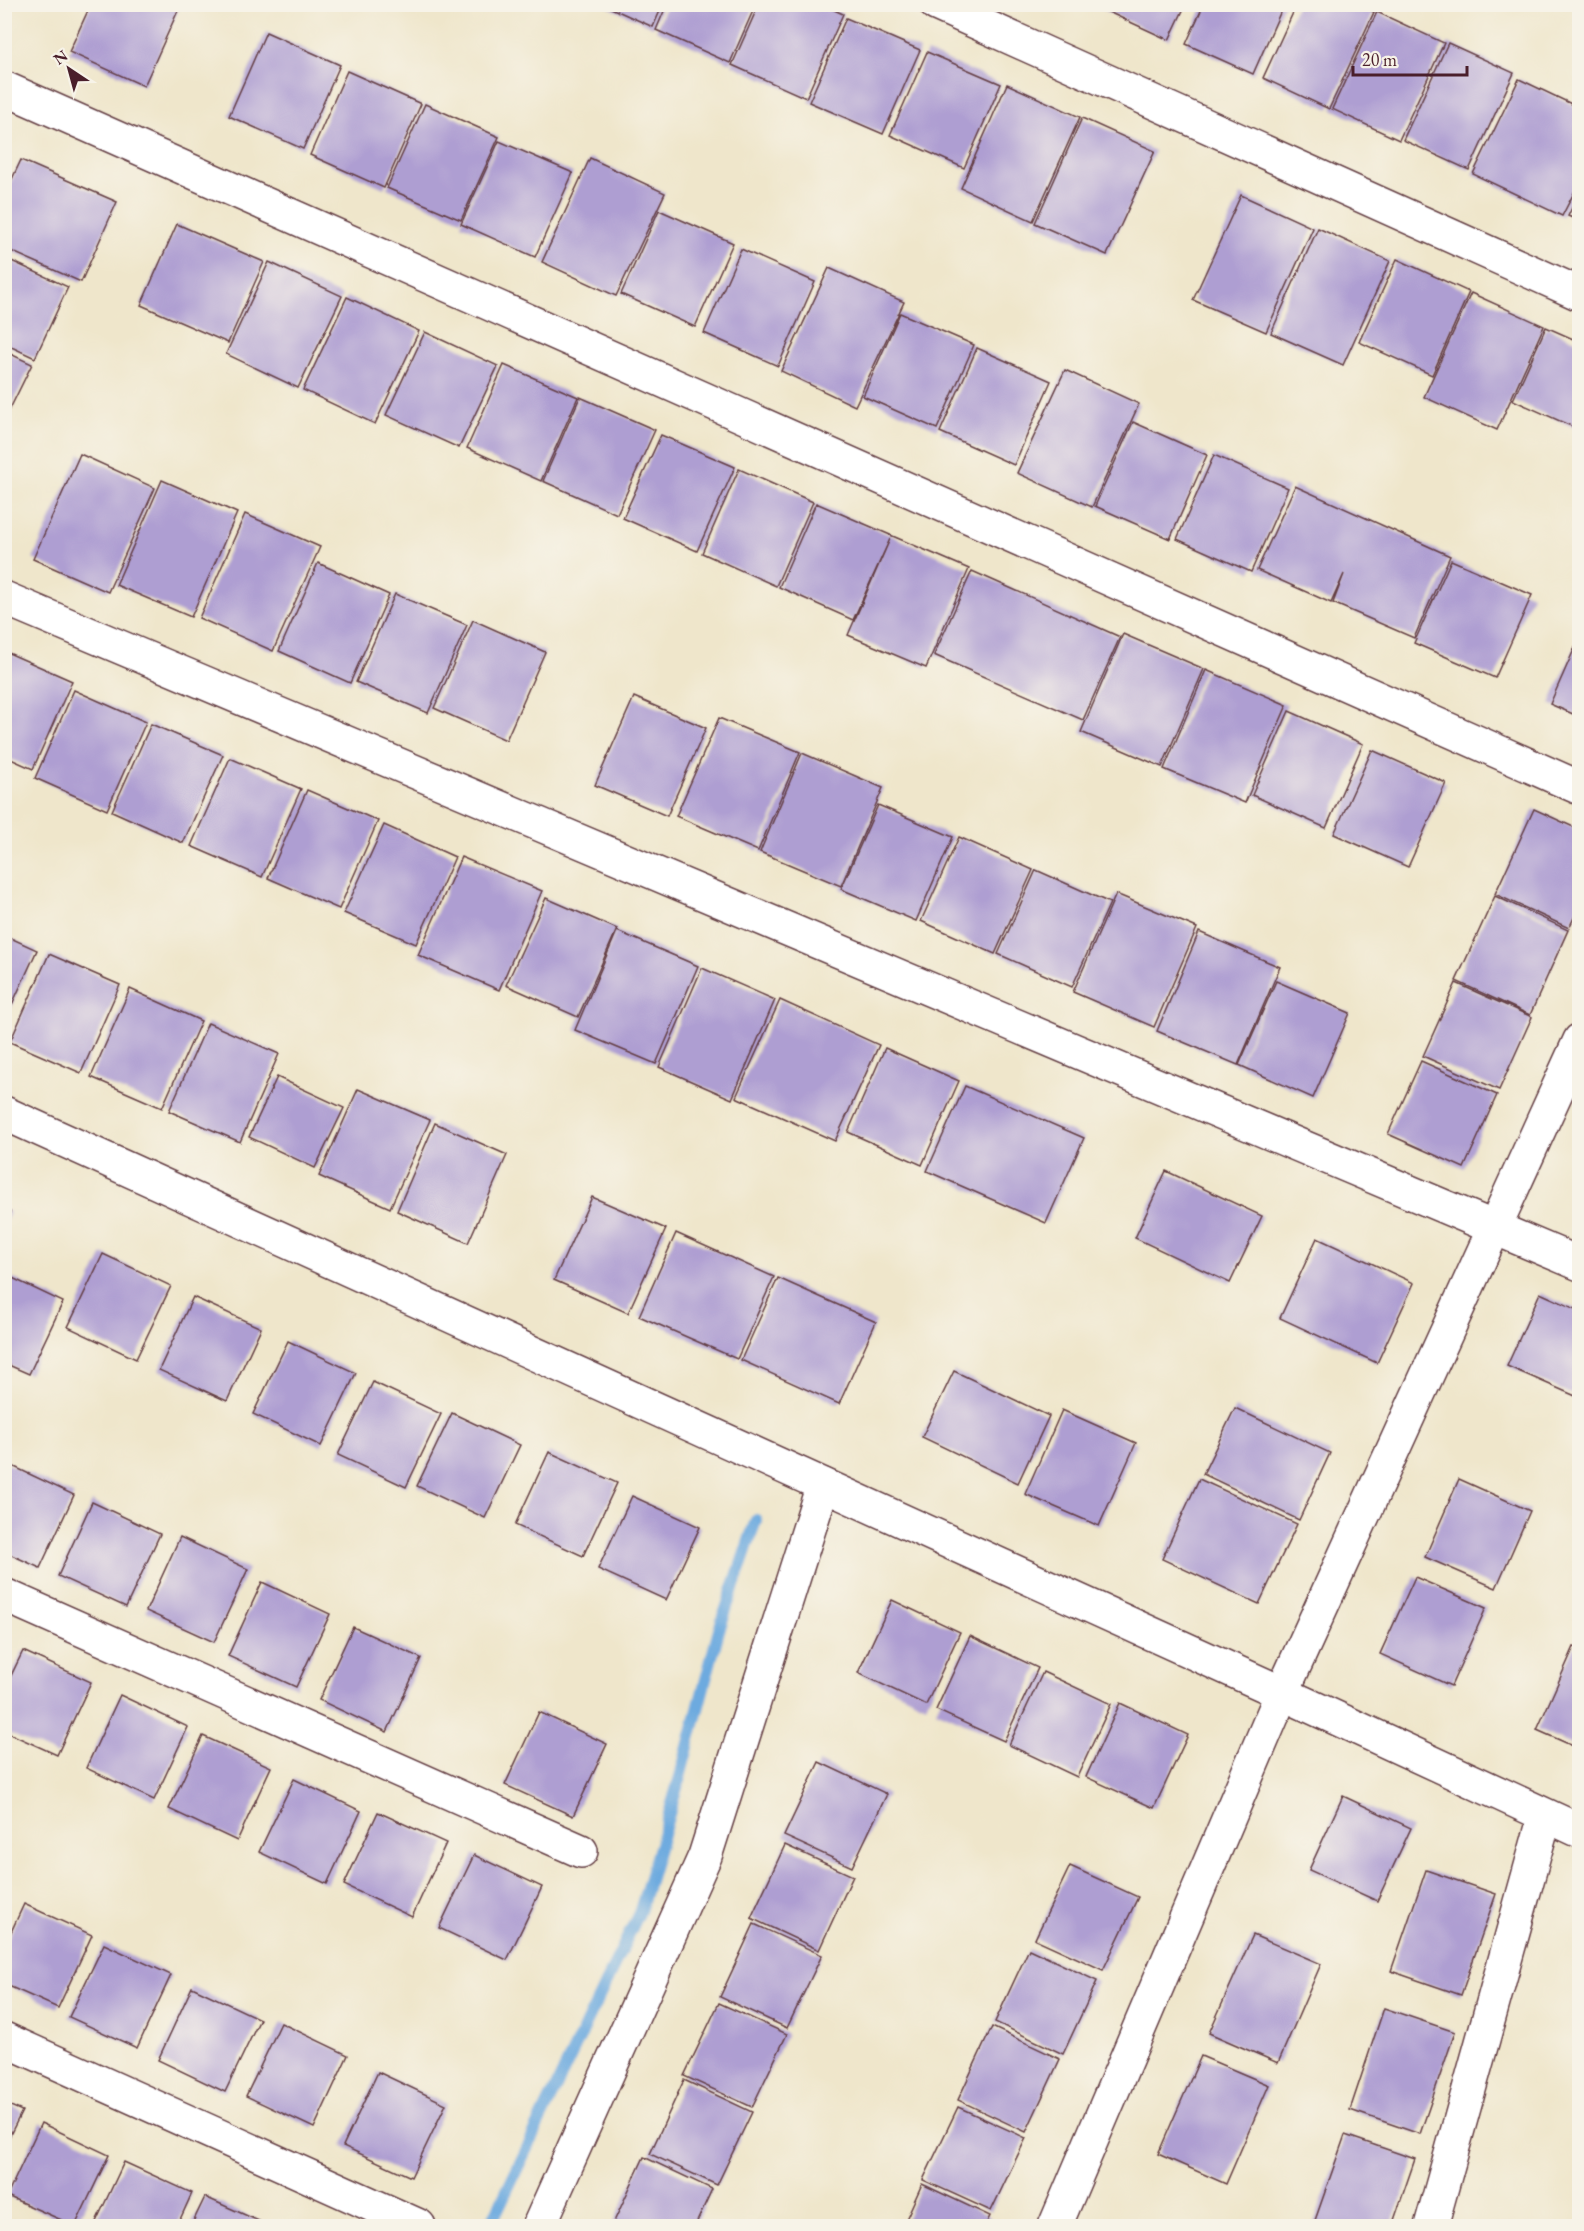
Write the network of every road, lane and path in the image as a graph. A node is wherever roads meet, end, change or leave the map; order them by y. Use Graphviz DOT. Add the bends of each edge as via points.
graph roads {
  1 [pos="936,4"];
  2 [pos="4,88"];
  3 [pos="1580,294"];
  4 [pos="4,598"];
  5 [pos="1580,788"];
  6 [pos="1580,1040"];
  7 [pos="4,1113"];
  8 [pos="1494,1228"];
  9 [pos="1580,1264"];
  10 [pos="823,1485"];
  11 [pos="4,1595"];
  12 [pos="1282,1693"];
  13 [pos="1545,1816"];
  14 [pos="1580,1831"];
  15 [pos="581,1851"];
  16 [pos="4,2038"];
  17 [pos="419,2226"];
  18 [pos="539,2226"];
  19 [pos="1055,2226"];
  20 [pos="1431,2226"];
  1 -- 3 [label="street"];
  2 -- 5 [label="street"];
  4 -- 8 [label="street"];
  6 -- 8 [label="street"];
  7 -- 10 [label="street"];
  8 -- 9 [label="street"];
  8 -- 12 [label="street"];
  10 -- 12 [label="street"];
  10 -- 18 [label="street" via="705,1856"];
  11 -- 15 [label="street"];
  12 -- 13 [label="street"];
  12 -- 19 [label="street"];
  13 -- 14 [label="street"];
  13 -- 20 [label="street"];
  16 -- 17 [label="street"];
}
